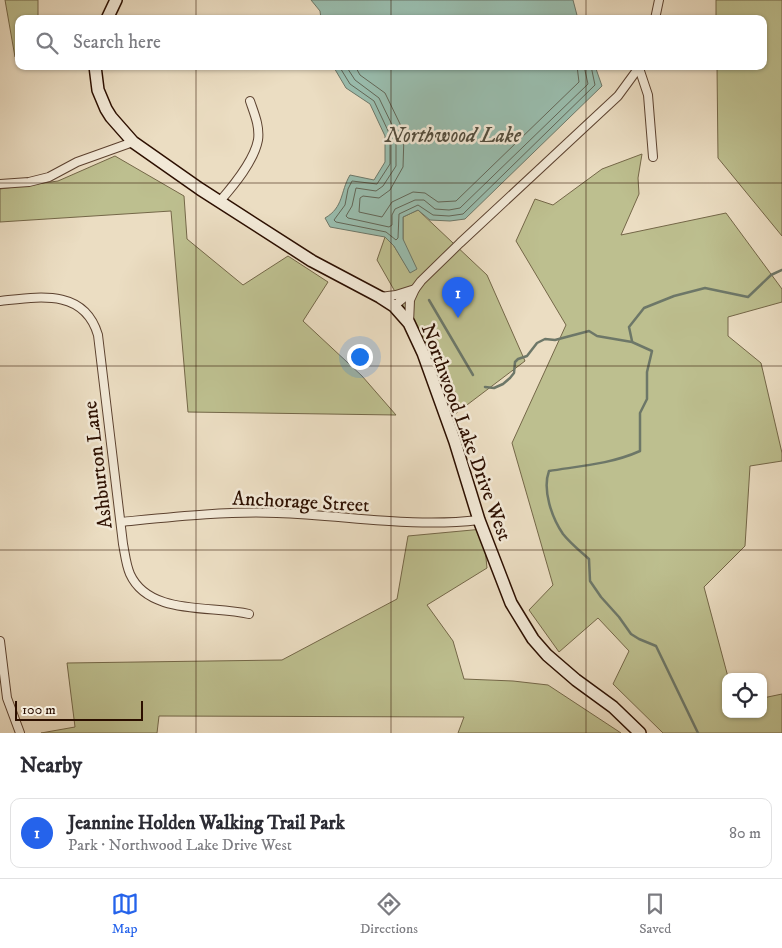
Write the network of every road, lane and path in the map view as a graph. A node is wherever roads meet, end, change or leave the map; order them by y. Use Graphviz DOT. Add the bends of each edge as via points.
graph roads {
  1 [pos="116,0"];
  2 [pos="659,0"];
  3 [pos="109,15"];
  4 [pos="656,15"];
  5 [pos="95,70"];
  6 [pos="638,70"];
  7 [pos="641,70"];
  8 [pos="250,101"];
  9 [pos="133,142"];
  10 [pos="653,157"];
  11 [pos="0,184"];
  12 [pos="220,201"];
  13 [pos="415,290"];
  14 [pos="380,297"];
  15 [pos="0,301"];
  16 [pos="394,306"];
  17 [pos="409,323"];
  18 [pos="479,520"];
  19 [pos="121,522"];
  20 [pos="249,614"];
  21 [pos="0,641"];
  22 [pos="20,733"];
  23 [pos="640,733"];
  1 -- 3 [label="street"];
  2 -- 4 [label="street"];
  5 -- 9 [label="street, Northwood Lake Drive West" via="102,100 111,117"];
  6 -- 13 [label="street" via="618,96"];
  7 -- 10 [label="street" via="648,95"];
  8 -- 12 [label="street" via="258,138 246,166"];
  9 -- 11 [label="street" via="44,178"];
  9 -- 12 [label="street, Northwood Lake Drive West"];
  12 -- 14 [label="street, Northwood Lake Drive West" via="312,261"];
  13 -- 14 [label="street"];
  13 -- 16 [label="street"];
  13 -- 17 [label="street" via="410,300"];
  14 -- 16 [label="street, Northwood Lake Drive West"];
  15 -- 19 [label="street, Ashburton Lane" via="43,296 63,300 82,309 95,325"];
  16 -- 17 [label="street, Northwood Lake Drive West"];
  17 -- 18 [label="street, Northwood Lake Drive West" via="455,442"];
  18 -- 19 [label="street, Anchorage Street" via="434,524 256,513"];
  18 -- 23 [label="street, Northwood Lake Drive West" via="506,593 533,639 562,669 613,707"];
  19 -- 20 [label="street, Ashburton Lane" via="130,574 151,597 170,605"];
  21 -- 22 [label="street" via="7,698"];
}
